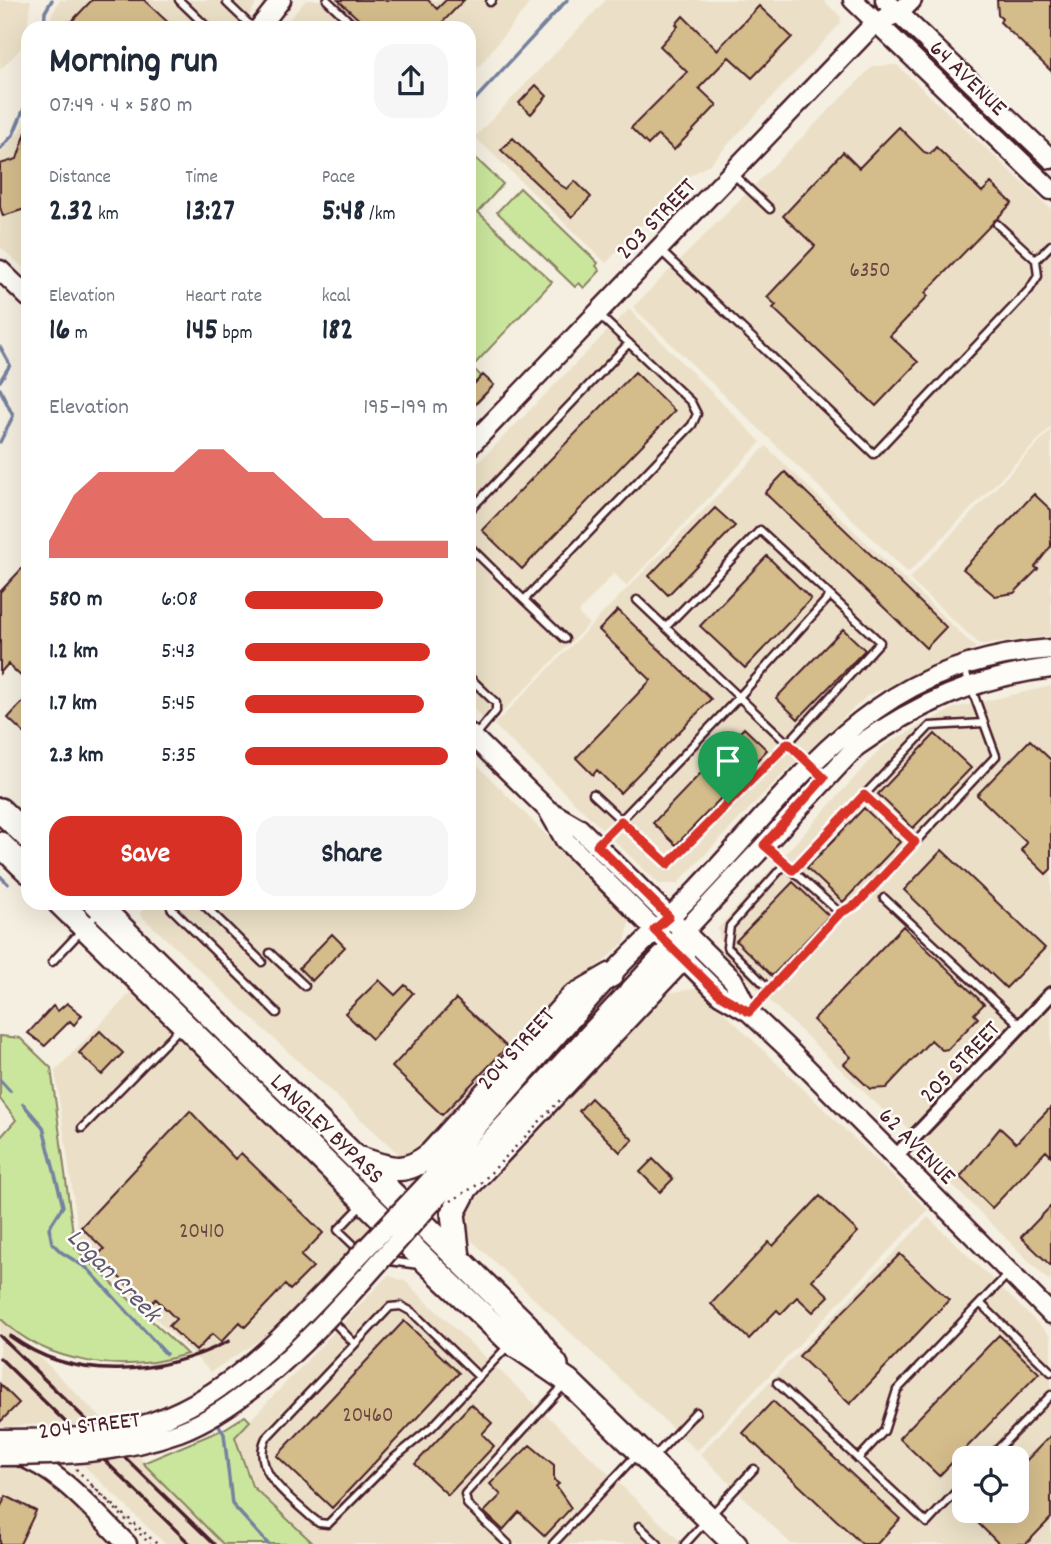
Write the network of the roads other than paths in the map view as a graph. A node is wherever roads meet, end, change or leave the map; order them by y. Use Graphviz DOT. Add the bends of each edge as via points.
graph roads {
  1 [pos="179,0"];
  2 [pos="230,0"];
  3 [pos="281,0"];
  4 [pos="327,0"];
  5 [pos="853,0"];
  6 [pos="885,0"];
  7 [pos="905,6"];
  8 [pos="201,21"];
  9 [pos="246,21"];
  10 [pos="264,21"];
  11 [pos="349,21"];
  12 [pos="876,22"];
  13 [pos="1020,160"];
  14 [pos="1051,161"];
  15 [pos="732,172"];
  16 [pos="1051,190"];
  17 [pos="770,209"];
  18 [pos="997,224"];
  19 [pos="1051,246"];
  20 [pos="659,249"];
  21 [pos="1037,260"];
  22 [pos="0,270"];
  23 [pos="21,290"];
  24 [pos="597,313"];
  25 [pos="629,343"];
  26 [pos="476,440"];
  27 [pos="476,505"];
  28 [pos="476,553"];
  29 [pos="830,596"];
  30 [pos="524,600"];
  31 [pos="637,600"];
  32 [pos="666,627"];
  33 [pos="565,639"];
  34 [pos="1051,649"];
  35 [pos="964,666"];
  36 [pos="1051,668"];
  37 [pos="476,684"];
  38 [pos="970,685"];
  39 [pos="739,697"];
  40 [pos="984,723"];
  41 [pos="476,730"];
  42 [pos="476,740"];
  43 [pos="788,743"];
  44 [pos="809,764"];
  45 [pos="824,778"];
  46 [pos="593,793"];
  47 [pos="864,795"];
  48 [pos="0,810"];
  49 [pos="548,810"];
  50 [pos="621,821"];
  51 [pos="21,830"];
  52 [pos="915,842"];
  53 [pos="0,844"];
  54 [pos="597,845"];
  55 [pos="764,845"];
  56 [pos="786,863"];
  57 [pos="21,864"];
  58 [pos="793,870"];
  59 [pos="884,898"];
  60 [pos="67,910"];
  61 [pos="96,910"];
  62 [pos="103,910"];
  63 [pos="173,910"];
  64 [pos="209,910"];
  65 [pos="840,913"];
  66 [pos="669,917"];
  67 [pos="85,927"];
  68 [pos="654,930"];
  69 [pos="679,946"];
  70 [pos="270,953"];
  71 [pos="52,962"];
  72 [pos="262,962"];
  73 [pos="611,975"];
  74 [pos="305,986"];
  75 [pos="769,989"];
  76 [pos="1051,994"];
  77 [pos="749,1012"];
  78 [pos="276,1013"];
  79 [pos="184,1024"];
  80 [pos="1021,1026"];
  81 [pos="82,1128"];
  82 [pos="896,1156"];
  83 [pos="358,1158"];
  84 [pos="432,1190"];
  85 [pos="365,1201"];
  86 [pos="367,1258"];
  87 [pos="458,1258"];
  88 [pos="434,1269"];
  89 [pos="1010,1273"];
  90 [pos="981,1304"];
  91 [pos="1048,1305"];
  92 [pos="511,1342"];
  93 [pos="354,1343"];
  94 [pos="1051,1372"];
  95 [pos="479,1377"];
  96 [pos="568,1381"];
  97 [pos="777,1383"];
  98 [pos="1051,1395"];
  99 [pos="696,1412"];
  100 [pos="0,1439"];
  101 [pos="1001,1446"];
  102 [pos="0,1450"];
  103 [pos="646,1455"];
  104 [pos="0,1456"];
  105 [pos="859,1459"];
  106 [pos="754,1469"];
  107 [pos="952,1496"];
  108 [pos="709,1518"];
  109 [pos="639,1526"];
  110 [pos="127,1544"];
  111 [pos="508,1544"];
  112 [pos="553,1544"];
  113 [pos="658,1544"];
  114 [pos="685,1544"];
  115 [pos="735,1544"];
  1 -- 8 [label="lane"];
  2 -- 9 [label="lane"];
  3 -- 10 [label="main road"];
  4 -- 11 [label="lane"];
  5 -- 12 [label="main road, 64 AVENUE"];
  6 -- 7 [label="main road, 64 AVENUE"];
  6 -- 12 [label="main road, 203 STREET"];
  7 -- 12 [label="main road, 203 STREET"];
  7 -- 14 [label="main road, 64 AVENUE"];
  12 -- 13 [label="main road, 64 AVENUE"];
  12 -- 15 [label="main road, 203 STREET"];
  13 -- 14 [label="main road" via="1040,167"];
  13 -- 16 [label="main road, 64 AVENUE"];
  15 -- 17 [label="lane"];
  15 -- 20 [label="main road, 203 STREET"];
  18 -- 21 [label="lane"];
  19 -- 21 [label="lane"];
  20 -- 21 [label="lane" via="874,454 1029,290 1038,276"];
  20 -- 24 [label="main road, 203 STREET"];
  22 -- 23 [label="main road"];
  24 -- 25 [label="lane"];
  24 -- 26 [label="main road, 203 STREET"];
  25 -- 27 [label="lane"];
  25 -- 30 [label="lane" via="698,414"];
  28 -- 30 [label="lane"];
  29 -- 32 [label="lane" via="760,530"];
  29 -- 39 [label="lane"];
  29 -- 43 [label="lane" via="880,642"];
  30 -- 33 [label="lane"];
  31 -- 32 [label="lane"];
  32 -- 39 [label="lane"];
  34 -- 35 [label="main road, 204 STREET"];
  35 -- 38 [label="lane"];
  35 -- 44 [label="main road, 204 STREET" via="884,704 844,731"];
  36 -- 38 [label="main road, 204 STREET"];
  37 -- 41 [label="lane" via="496,703 496,711"];
  38 -- 40 [label="lane"];
  38 -- 45 [label="main road, 204 STREET" via="892,722 856,747"];
  39 -- 43 [label="lane"];
  39 -- 50 [label="lane"];
  40 -- 47 [label="lane" via="929,726"];
  40 -- 52 [label="lane" via="996,756"];
  42 -- 49 [label="main road, 62 AVENUE"];
  43 -- 44 [label="lane"];
  43 -- 50 [label="lane" via="668,864"];
  44 -- 45 [label="lane"];
  44 -- 66 [label="main road, 204 STREET"];
  45 -- 55 [label="main road, 204 STREET"];
  46 -- 50 [label="lane"];
  47 -- 52 [label="lane"];
  47 -- 58 [label="lane"];
  48 -- 51 [label="highway"];
  49 -- 54 [label="main road, 62 AVENUE"];
  49 -- 68 [label="main road, 62 AVENUE" via="565,839"];
  50 -- 54 [label="lane"];
  52 -- 65 [label="lane" via="857,904"];
  53 -- 57 [label="highway"];
  54 -- 66 [label="main road, 62 AVENUE"];
  55 -- 56 [label="lane"];
  55 -- 69 [label="main road, 204 STREET"];
  56 -- 58 [label="lane"];
  56 -- 75 [label="lane" via="730,926 727,947"];
  58 -- 65 [label="lane"];
  59 -- 80 [label="lane"];
  60 -- 67 [label="highway, LANGLEY BYPASS"];
  61 -- 67 [label="lane"];
  62 -- 83 [label="highway, LANGLEY BYPASS"];
  63 -- 78 [label="lane"];
  64 -- 72 [label="lane"];
  65 -- 75 [label="lane"];
  66 -- 68 [label="main road, 204 STREET"];
  66 -- 69 [label="main road, 62 AVENUE"];
  67 -- 71 [label="lane"];
  67 -- 79 [label="highway, LANGLEY BYPASS"];
  68 -- 69 [label="main road, 62 AVENUE"];
  68 -- 73 [label="main road, 204 STREET"];
  69 -- 77 [label="main road, 62 AVENUE" via="720,995"];
  69 -- 77 [label="main road, 62 AVENUE" via="733,980"];
  69 -- 84 [label="main road, 204 STREET"];
  69 -- 87 [label="highway" via="466,1188 453,1213"];
  70 -- 74 [label="lane"];
  73 -- 83 [label="highway" via="573,998 416,1166 387,1168"];
  73 -- 84 [label="main road, 204 STREET"];
  75 -- 77 [label="lane"];
  76 -- 80 [label="street, 205 STREET"];
  77 -- 82 [label="main road, 62 AVENUE"];
  79 -- 81 [label="lane"];
  79 -- 85 [label="highway, LANGLEY BYPASS"];
  80 -- 82 [label="street, 205 STREET"];
  82 -- 89 [label="main road, 62 AVENUE"];
  83 -- 87 [label="highway, LANGLEY BYPASS"];
  84 -- 100 [label="main road, 204 STREET, bridge" via="287,1332 216,1393 166,1417 100,1436"];
  84 -- 104 [label="main road, 204 STREET, bridge" via="303,1343 219,1411 182,1431 122,1448 74,1455"];
  85 -- 86 [label="lane" via="338,1230"];
  85 -- 88 [label="highway, LANGLEY BYPASS"];
  86 -- 88 [label="lane"];
  86 -- 93 [label="lane" via="320,1308"];
  87 -- 96 [label="highway, LANGLEY BYPASS" via="527,1326"];
  88 -- 92 [label="highway, LANGLEY BYPASS"];
  89 -- 90 [label="lane"];
  89 -- 91 [label="main road, 62 AVENUE"];
  90 -- 94 [label="lane"];
  90 -- 105 [label="lane" via="897,1390 884,1431"];
  92 -- 95 [label="lane"];
  92 -- 96 [label="highway, LANGLEY BYPASS"];
  93 -- 95 [label="lane" via="384,1311 401,1306"];
  93 -- 95 [label="lane" via="263,1445 269,1477 319,1523 335,1520"];
  96 -- 103 [label="highway, LANGLEY BYPASS"];
  96 -- 111 [label="lane" via="465,1494 467,1504"];
  97 -- 105 [label="lane"];
  98 -- 101 [label="lane"];
  99 -- 103 [label="lane"];
  102 -- 110 [label="main road" via="57,1478"];
  103 -- 108 [label="highway, LANGLEY BYPASS"];
  103 -- 112 [label="lane"];
  105 -- 107 [label="lane" via="927,1524"];
  106 -- 108 [label="lane"];
  108 -- 114 [label="lane"];
  108 -- 115 [label="highway, LANGLEY BYPASS"];
  109 -- 113 [label="lane"];
}
